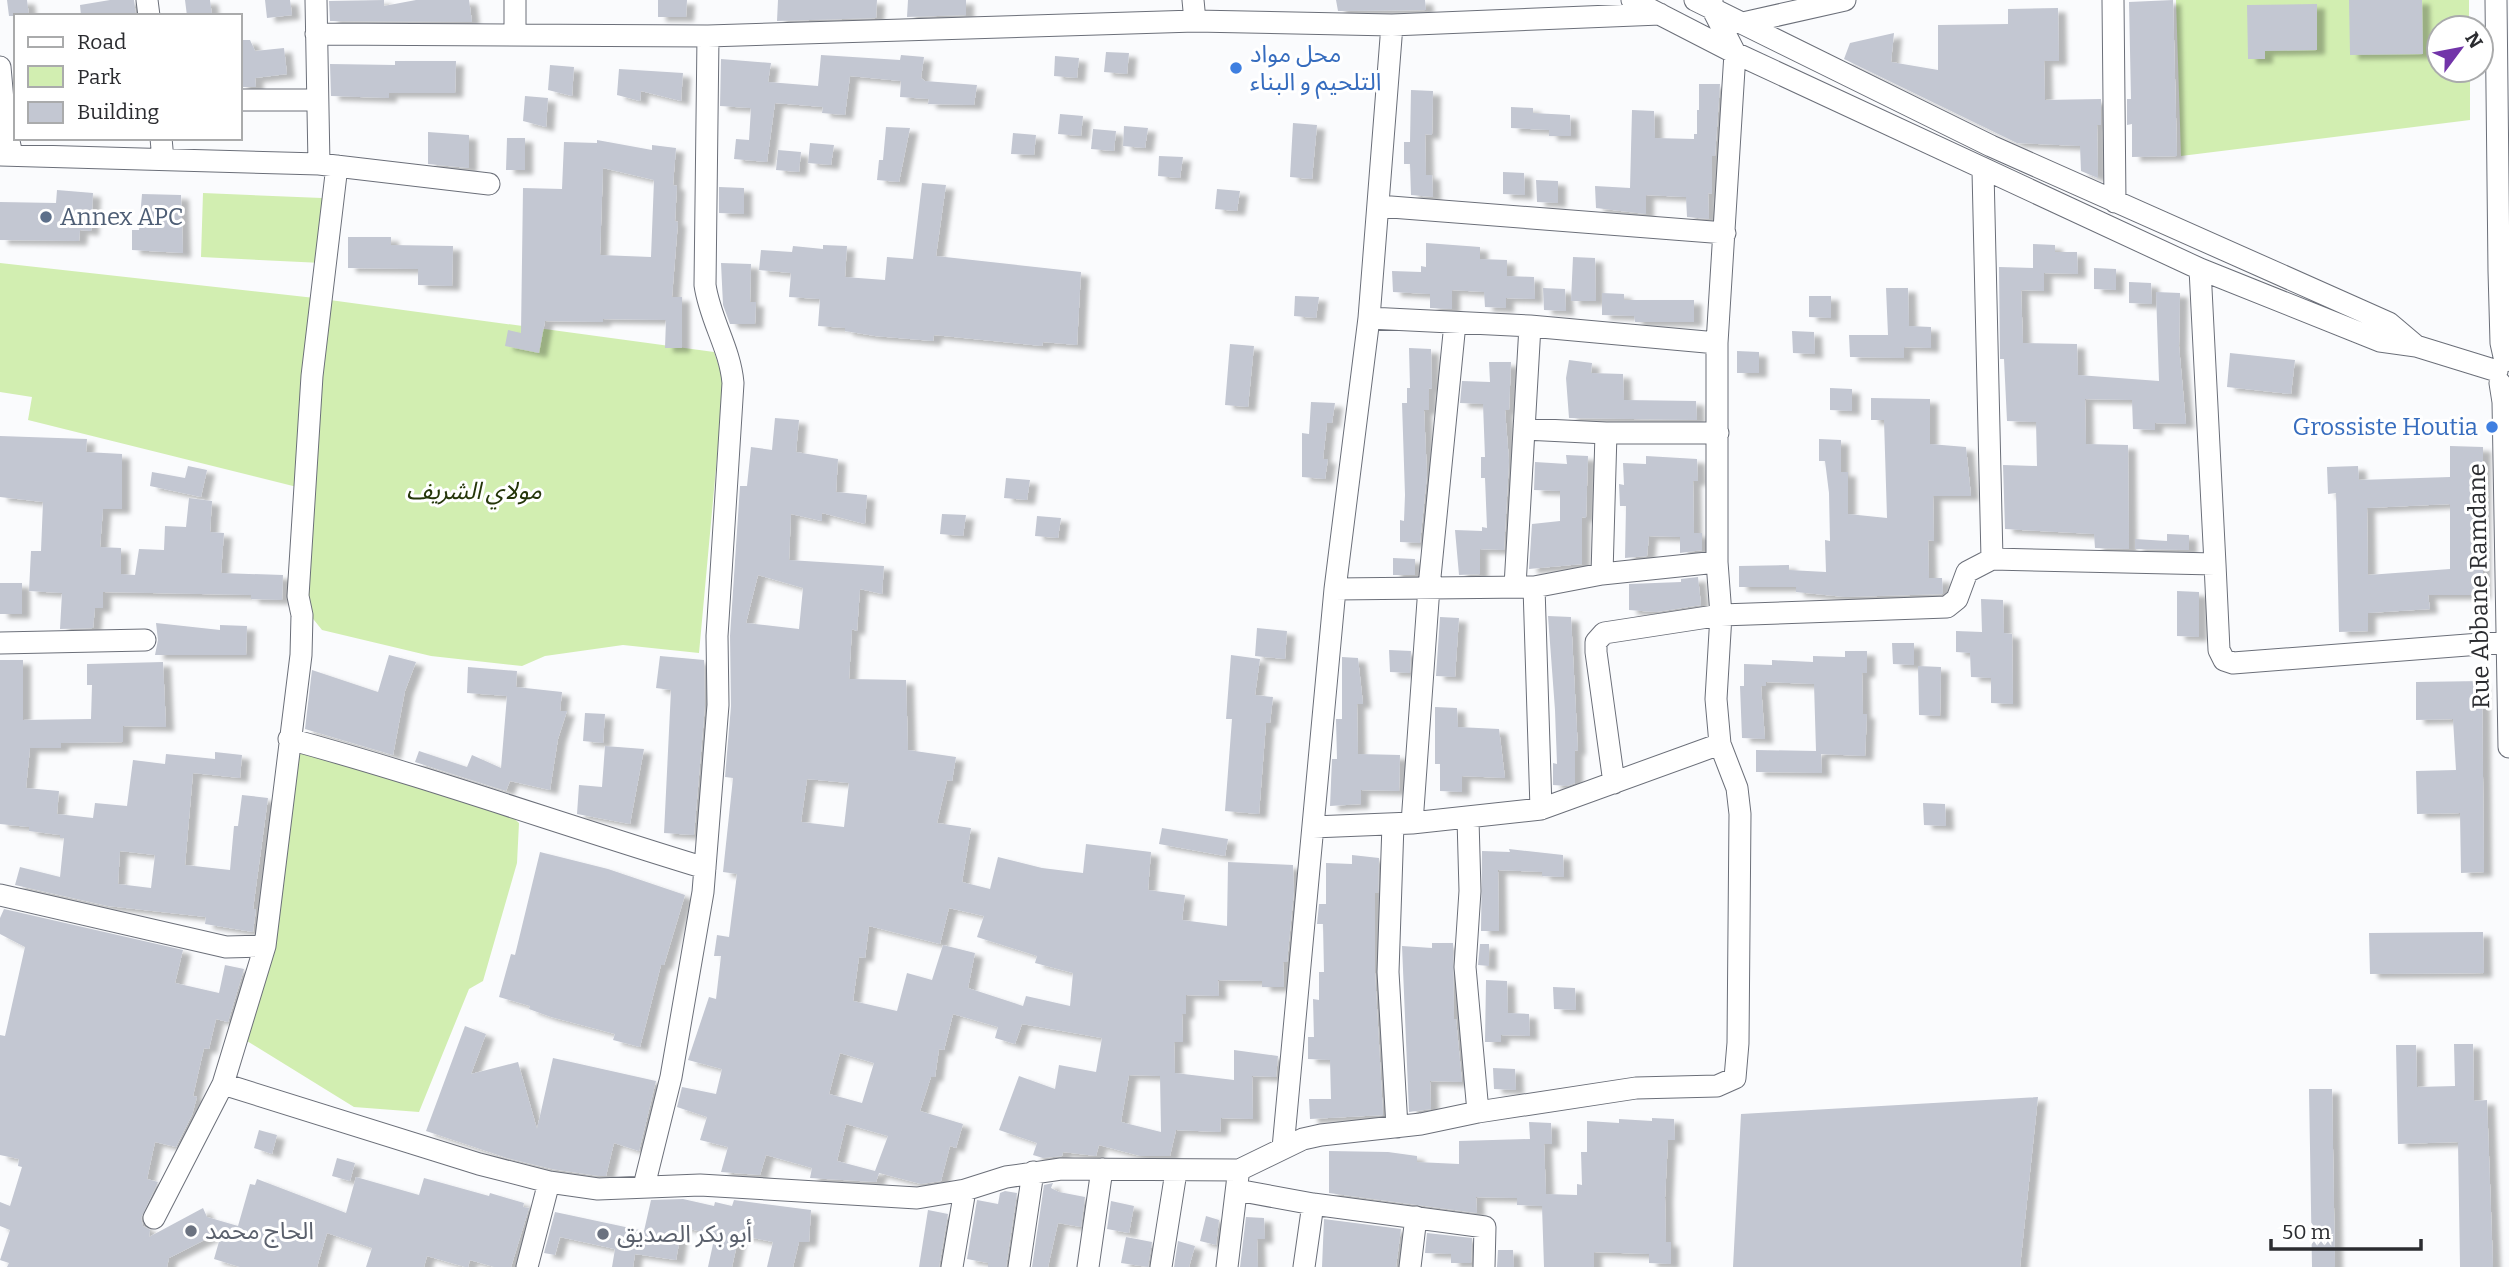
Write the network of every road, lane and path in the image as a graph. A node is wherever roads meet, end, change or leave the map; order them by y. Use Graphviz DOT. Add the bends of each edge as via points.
graph roads {
  1 [pos="316,0"];
  2 [pos="515,0"];
  3 [pos="1632,0"];
  4 [pos="1845,0"];
  5 [pos="2113,0"];
  6 [pos="2496,0"];
  7 [pos="1706,3"];
  8 [pos="1194,11"];
  9 [pos="1660,14"];
  10 [pos="1743,23"];
  11 [pos="1392,26"];
  12 [pos="316,34"];
  13 [pos="515,35"];
  14 [pos="708,36"];
  15 [pos="1735,53"];
  16 [pos="0,68"];
  17 [pos="242,100"];
  18 [pos="317,100"];
  19 [pos="7,115"];
  20 [pos="161,140"];
  21 [pos="6,155"];
  22 [pos="163,160"];
  23 [pos="328,165"];
  24 [pos="1983,171"];
  25 [pos="489,184"];
  26 [pos="2115,202"];
  27 [pos="1378,206"];
  28 [pos="1725,233"];
  29 [pos="2200,269"];
  30 [pos="1369,318"];
  31 [pos="1455,323"];
  32 [pos="1530,326"];
  33 [pos="1717,343"];
  34 [pos="2416,346"];
  35 [pos="2504,373"];
  36 [pos="1524,429"];
  37 [pos="1606,433"];
  38 [pos="1718,433"];
  39 [pos="2507,550"];
  40 [pos="1992,559"];
  41 [pos="1717,562"];
  42 [pos="2215,564"];
  43 [pos="1602,574"];
  44 [pos="1524,586"];
  45 [pos="1429,587"];
  46 [pos="1335,589"];
  47 [pos="1721,615"];
  48 [pos="145,640"];
  49 [pos="2506,642"];
  50 [pos="0,643"];
  51 [pos="289,739"];
  52 [pos="1720,744"];
  53 [pos="2509,747"];
  54 [pos="1614,783"];
  55 [pos="1541,809"];
  56 [pos="1468,819"];
  57 [pos="1402,824"];
  58 [pos="1314,827"];
  59 [pos="705,868"];
  60 [pos="0,895"];
  61 [pos="265,946"];
  62 [pos="223,1084"];
  63 [pos="1478,1112"];
  64 [pos="1398,1127"];
  65 [pos="1283,1148"];
  66 [pos="1102,1168"];
  67 [pos="1033,1172"];
  68 [pos="1176,1172"];
  69 [pos="1238,1180"];
  70 [pos="549,1182"];
  71 [pos="644,1186"];
  72 [pos="965,1190"];
  73 [pos="1313,1204"];
  74 [pos="1416,1217"];
  75 [pos="154,1218"];
  76 [pos="527,1267"];
  77 [pos="952,1267"];
  78 [pos="1019,1267"];
  79 [pos="1088,1267"];
  80 [pos="1161,1267"];
  81 [pos="1227,1267"];
  82 [pos="1304,1267"];
  83 [pos="1410,1267"];
  84 [pos="1484,1267"];
  1 -- 12 [label="street"];
  2 -- 13 [label="street"];
  3 -- 9 [label="street"];
  4 -- 10 [label="street"];
  5 -- 26 [label="street"];
  6 -- 35 [label="street, Rue Abbane Ramdane"];
  7 -- 10 [label="street"];
  7 -- 15 [label="street"];
  8 -- 11 [label="street"];
  8 -- 14 [label="street"];
  9 -- 11 [label="street"];
  9 -- 15 [label="street"];
  10 -- 26 [label="street"];
  11 -- 27 [label="street"];
  12 -- 13 [label="street"];
  12 -- 18 [label="street"];
  13 -- 14 [label="street"];
  14 -- 59 [label="street" via="705,285 712,318 728,352 733,383 717,636 718,705"];
  15 -- 24 [label="street"];
  15 -- 28 [label="street"];
  16 -- 19 [label="street"];
  17 -- 18 [label="street"];
  18 -- 23 [label="street"];
  19 -- 21 [label="street"];
  20 -- 22 [label="street"];
  21 -- 22 [label="street"];
  22 -- 23 [label="street"];
  23 -- 25 [label="street"];
  23 -- 51 [label="street" via="298,596 301,655"];
  24 -- 29 [label="street"];
  24 -- 40 [label="street"];
  26 -- 34 [label="street" via="2389,323"];
  27 -- 28 [label="street"];
  27 -- 30 [label="street"];
  28 -- 33 [label="street"];
  29 -- 34 [label="street" via="2381,341"];
  29 -- 42 [label="street"];
  30 -- 31 [label="street"];
  30 -- 46 [label="street"];
  31 -- 32 [label="street"];
  31 -- 45 [label="street"];
  32 -- 33 [label="street"];
  32 -- 36 [label="street"];
  33 -- 38 [label="street"];
  34 -- 35 [label="street"];
  35 -- 39 [label="street, Rue Abbane Ramdane"];
  36 -- 37 [label="street"];
  36 -- 44 [label="street"];
  37 -- 38 [label="street"];
  37 -- 43 [label="street"];
  38 -- 41 [label="street"];
  39 -- 49 [label="street, Rue Abbane Ramdane"];
  40 -- 42 [label="street"];
  40 -- 47 [label="street" via="1967,572 1957,599 1947,607"];
  41 -- 43 [label="street"];
  41 -- 47 [label="street"];
  42 -- 49 [label="street" via="2219,650 2227,662"];
  43 -- 44 [label="street"];
  44 -- 45 [label="street"];
  44 -- 55 [label="street"];
  45 -- 46 [label="street"];
  45 -- 57 [label="street"];
  46 -- 58 [label="street"];
  47 -- 52 [label="street" via="1716,699"];
  47 -- 54 [label="street" via="1600,636 1596,652"];
  48 -- 50 [label="street"];
  49 -- 53 [label="street, Rue Abbane Ramdane"];
  51 -- 59 [label="street"];
  51 -- 61 [label="street"];
  52 -- 54 [label="street"];
  52 -- 63 [label="street" via="1737,788 1740,814 1735,1078 1717,1086 1636,1088"];
  54 -- 55 [label="street"];
  55 -- 56 [label="street"];
  56 -- 57 [label="street"];
  56 -- 63 [label="street" via="1465,967"];
  57 -- 58 [label="street"];
  57 -- 64 [label="street" via="1387,940"];
  58 -- 65 [label="street"];
  59 -- 71 [label="street" via="699,931 671,1077"];
  60 -- 61 [label="street" via="226,947"];
  61 -- 62 [label="street"];
  62 -- 70 [label="street"];
  62 -- 75 [label="street"];
  63 -- 64 [label="street"];
  64 -- 65 [label="street" via="1321,1135"];
  65 -- 69 [label="street"];
  66 -- 67 [label="street"];
  66 -- 68 [label="street"];
  66 -- 79 [label="street"];
  67 -- 72 [label="street"];
  67 -- 78 [label="street"];
  68 -- 69 [label="street"];
  68 -- 80 [label="street"];
  69 -- 73 [label="street"];
  69 -- 81 [label="street"];
  70 -- 71 [label="street" via="598,1189"];
  70 -- 76 [label="street"];
  71 -- 72 [label="street" via="917,1198"];
  72 -- 77 [label="street"];
  73 -- 74 [label="street"];
  73 -- 82 [label="street"];
  74 -- 83 [label="street"];
  74 -- 84 [label="street" via="1485,1227"];
}
